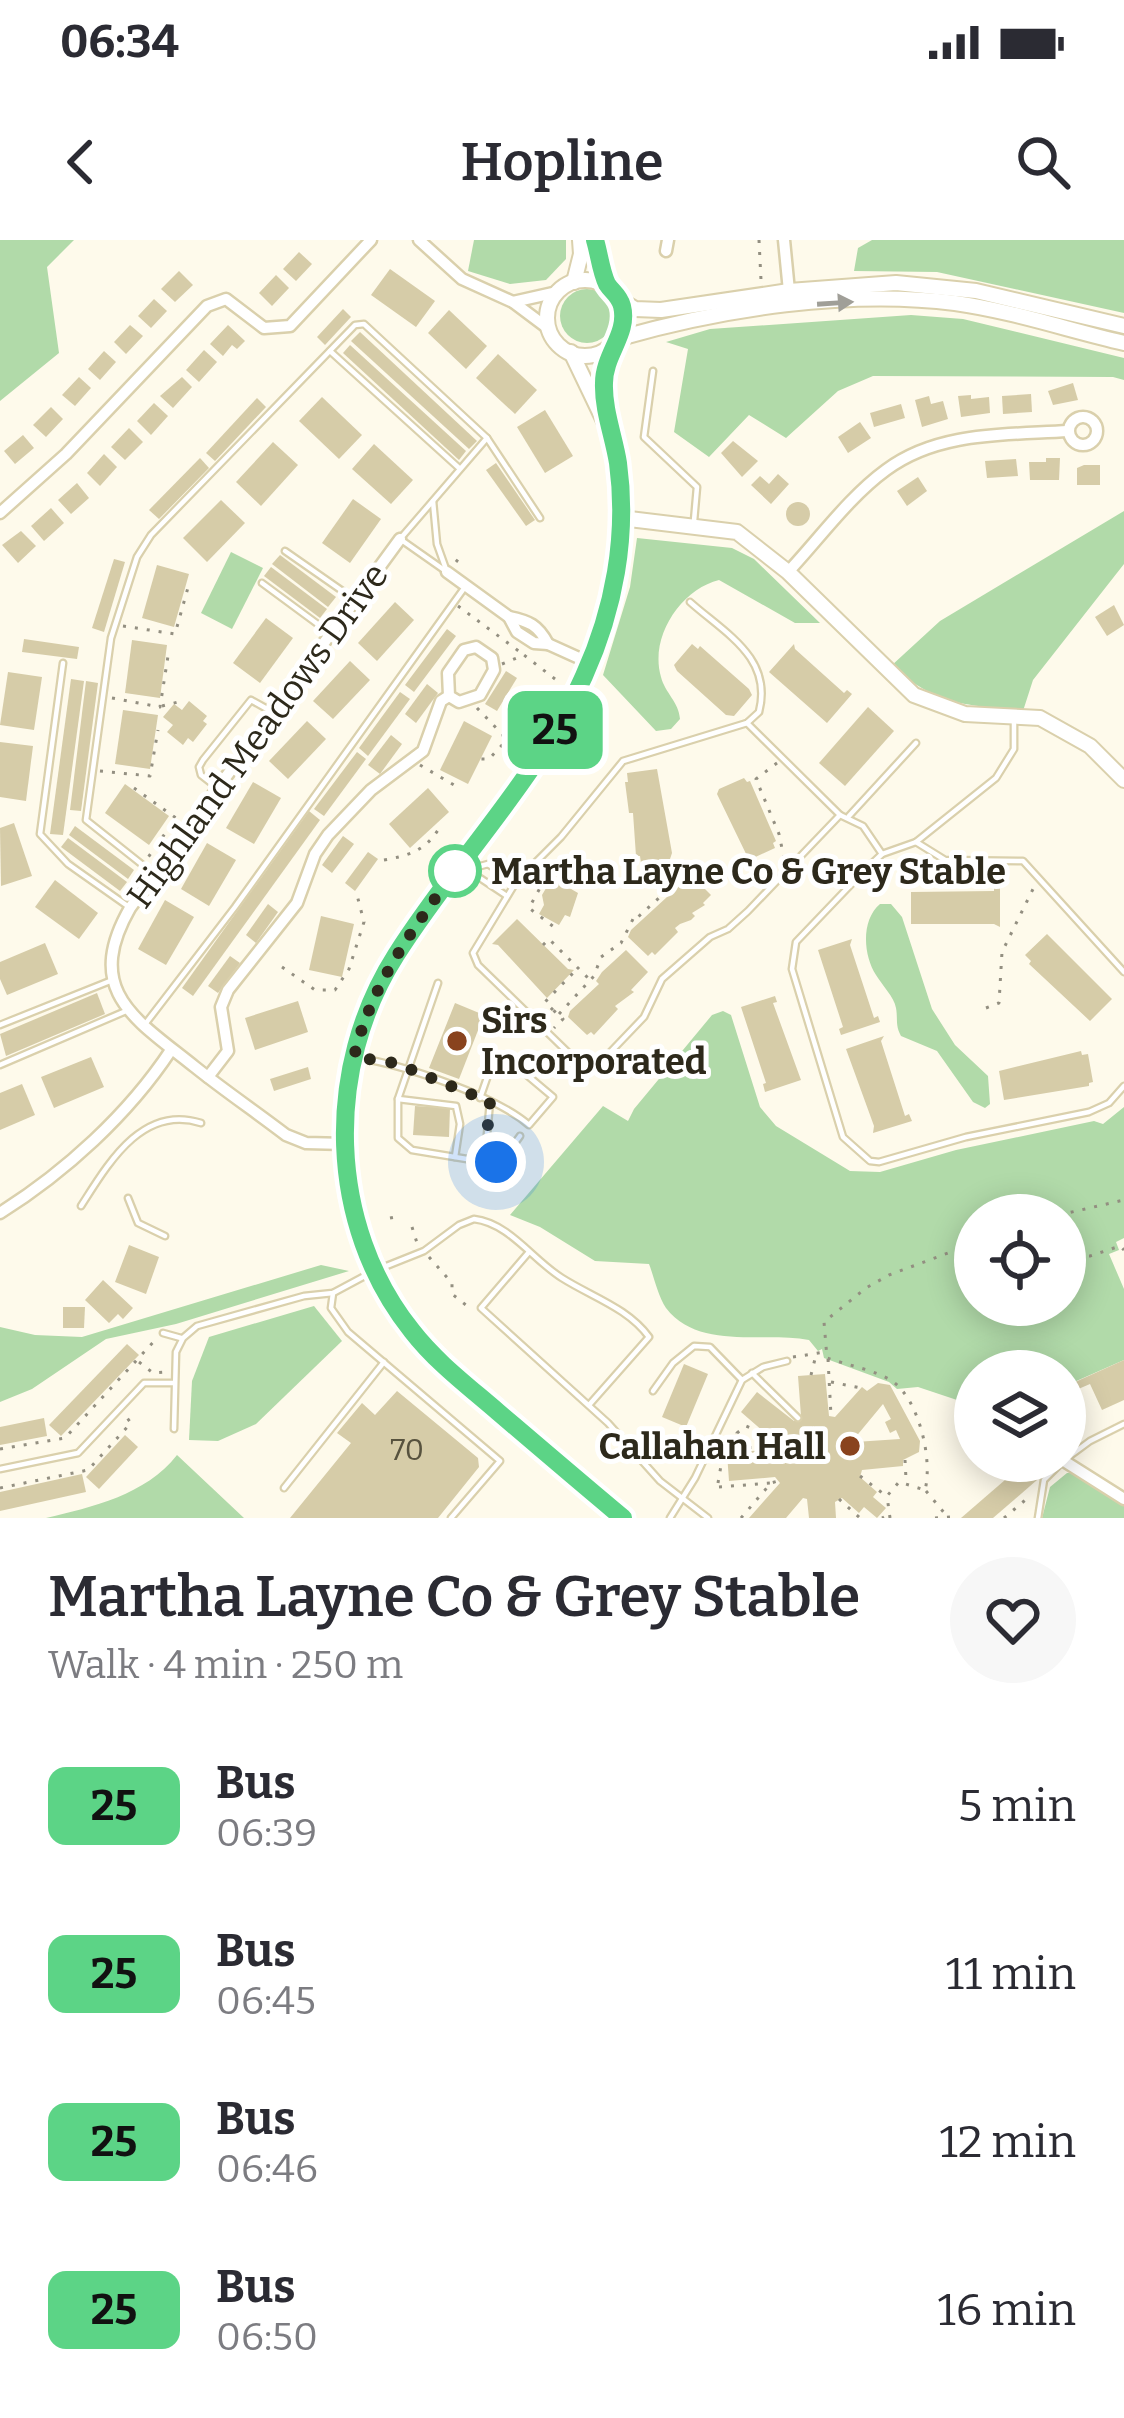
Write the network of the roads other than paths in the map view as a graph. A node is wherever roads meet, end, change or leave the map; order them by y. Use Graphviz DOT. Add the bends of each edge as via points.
graph roads {
  1 [pos="370,240"];
  2 [pos="419,240"];
  3 [pos="580,240"];
  4 [pos="595,240"];
  5 [pos="784,240"];
  6 [pos="574,282"];
  7 [pos="608,286"];
  8 [pos="789,291"];
  9 [pos="553,293"];
  10 [pos="620,300"];
  11 [pos="513,302"];
  12 [pos="1124,326"];
  13 [pos="549,329"];
  14 [pos="615,342"];
  15 [pos="1124,343"];
  16 [pos="330,351"];
  17 [pos="571,352"];
  18 [pos="653,371"];
  19 [pos="1068,431"];
  20 [pos="613,438"];
  21 [pos="487,439"];
  22 [pos="459,468"];
  23 [pos="434,497"];
  24 [pos="0,513"];
  25 [pos="540,518"];
  26 [pos="621,518"];
  27 [pos="694,524"];
  28 [pos="400,539"];
  29 [pos="285,550"];
  30 [pos="446,572"];
  31 [pos="788,572"];
  32 [pos="262,583"];
  33 [pos="466,585"];
  34 [pos="356,601"];
  35 [pos="690,602"];
  36 [pos="332,635"];
  37 [pos="63,663"];
  38 [pos="590,663"];
  39 [pos="449,696"];
  40 [pos="274,714"];
  41 [pos="1015,716"];
  42 [pos="747,723"];
  43 [pos="916,743"];
  44 [pos="1124,780"];
  45 [pos="219,788"];
  46 [pos="840,815"];
  47 [pos="849,816"];
  48 [pos="916,842"];
  49 [pos="882,854"];
  50 [pos="471,863"];
  51 [pos="154,874"];
  52 [pos="517,882"];
  53 [pos="507,896"];
  54 [pos="130,908"];
  55 [pos="1124,972"];
  56 [pos="115,979"];
  57 [pos="438,983"];
  58 [pos="126,1011"];
  59 [pos="0,1025"];
  60 [pos="142,1028"];
  61 [pos="171,1050"];
  62 [pos="354,1057"];
  63 [pos="0,1065"];
  64 [pos="407,1069"];
  65 [pos="208,1078"];
  66 [pos="1124,1086"];
  67 [pos="480,1098"];
  68 [pos="398,1099"];
  69 [pos="490,1102"];
  70 [pos="201,1123"];
  71 [pos="520,1136"];
  72 [pos="345,1144"];
  73 [pos="454,1157"];
  74 [pos="479,1161"];
  75 [pos="128,1198"];
  76 [pos="81,1206"];
  77 [pos="0,1213"];
  78 [pos="165,1236"];
  79 [pos="529,1252"];
  80 [pos="374,1271"];
  81 [pos="333,1293"];
  82 [pos="164,1333"];
  83 [pos="183,1338"];
  84 [pos="787,1361"];
  85 [pos="384,1363"];
  86 [pos="752,1373"];
  87 [pos="742,1380"];
  88 [pos="174,1383"];
  89 [pos="652,1391"];
  90 [pos="589,1406"];
  91 [pos="798,1418"];
  92 [pos="1124,1424"];
  93 [pos="174,1430"];
  94 [pos="1086,1444"];
  95 [pos="0,1469"];
  96 [pos="1086,1475"];
  97 [pos="1044,1482"];
  98 [pos="284,1488"];
  99 [pos="1124,1499"];
  100 [pos="683,1500"];
  101 [pos="451,1518"];
  102 [pos="622,1518"];
  103 [pos="670,1518"];
  104 [pos="708,1518"];
  105 [pos="1038,1518"];
  1 -- 24 [label="street" via="290,326 265,328 226,298 206,306"];
  2 -- 11 [label="street" via="462,279"];
  3 -- 6 [label="main road"];
  4 -- 7 [label="main road"];
  5 -- 8 [label="street"];
  6 -- 7 [label="main road"];
  6 -- 9 [label="main road"];
  7 -- 10 [label="main road"];
  8 -- 10 [label="main road" via="645,311"];
  8 -- 12 [label="main road" via="930,285"];
  9 -- 11 [label="street"];
  9 -- 13 [label="main road"];
  10 -- 14 [label="main road"];
  11 -- 13 [label="street"];
  13 -- 17 [label="main road"];
  14 -- 15 [label="main road, one-way" via="722,312 888,299 986,309"];
  14 -- 17 [label="main road" via="588,355"];
  14 -- 20 [label="main road" via="603,389"];
  16 -- 21 [label="lane" via="364,324"];
  16 -- 22 [label="lane"];
  16 -- 51 [label="lane" via="136,557 115,625 86,820"];
  17 -- 20 [label="main road"];
  18 -- 27 [label="lane" via="644,437 697,487"];
  19 -- 31 [label="street" via="981,436 914,454 873,481"];
  20 -- 26 [label="main road"];
  21 -- 22 [label="lane"];
  21 -- 25 [label="lane"];
  22 -- 23 [label="lane"];
  23 -- 28 [label="lane"];
  23 -- 30 [label="lane, Highland Meadows Drive"];
  26 -- 27 [label="main road"];
  26 -- 38 [label="main road" via="613,590"];
  27 -- 31 [label="main road" via="737,532"];
  28 -- 30 [label="lane, Highland Meadows Drive"];
  28 -- 34 [label="street, Highland Meadows Drive"];
  29 -- 34 [label="lane"];
  30 -- 33 [label="street, Highland Meadows Drive"];
  31 -- 41 [label="main road" via="914,695 965,714"];
  32 -- 36 [label="lane"];
  33 -- 38 [label="street, Highland Meadows Drive" via="517,632"];
  33 -- 60 [label="lane"];
  34 -- 36 [label="street, Highland Meadows Drive"];
  35 -- 42 [label="lane" via="755,660 761,706"];
  36 -- 40 [label="street, Highland Meadows Drive"];
  37 -- 54 [label="lane" via="40,834"];
  38 -- 50 [label="main road"];
  39 -- 39 [label="street" via="448,673 464,650 476,647 492,658 480,695 459,702"];
  39 -- 65 [label="street" via="423,751 328,835 297,902 228,990 221,1007 228,1052"];
  40 -- 45 [label="street, Highland Meadows Drive"];
  40 -- 45 [label="lane" via="251,700 203,760 201,775"];
  41 -- 44 [label="main road" via="1067,730"];
  41 -- 48 [label="lane" via="1014,749 996,778"];
  42 -- 46 [label="lane"];
  42 -- 52 [label="lane" via="623,760"];
  43 -- 47 [label="lane"];
  45 -- 51 [label="street, Highland Meadows Drive"];
  46 -- 47 [label="lane"];
  46 -- 53 [label="lane" via="728,929 662,979 644,1018 598,1064 583,1066 474,960"];
  47 -- 49 [label="lane"];
  48 -- 49 [label="lane"];
  48 -- 55 [label="lane" via="945,860 1023,861"];
  49 -- 66 [label="lane" via="796,942 792,969 843,1137 879,1162 1089,1112"];
  50 -- 52 [label="lane"];
  50 -- 53 [label="lane"];
  50 -- 62 [label="main road" via="394,958"];
  51 -- 54 [label="street, Highland Meadows Drive"];
  52 -- 53 [label="lane"];
  54 -- 56 [label="street, Highland Meadows Drive" via="116,937"];
  56 -- 58 [label="street, Highland Meadows Drive"];
  56 -- 59 [label="lane"];
  57 -- 64 [label="lane"];
  58 -- 60 [label="street, Highland Meadows Drive"];
  58 -- 63 [label="lane"];
  60 -- 61 [label="street, Highland Meadows Drive"];
  61 -- 65 [label="street, Highland Meadows Drive"];
  61 -- 77 [label="street" via="51,1180"];
  62 -- 64 [label="lane"];
  62 -- 72 [label="main road"];
  64 -- 67 [label="lane"];
  64 -- 68 [label="lane"];
  65 -- 72 [label="street, Highland Meadows Drive" via="298,1141"];
  67 -- 69 [label="lane"];
  67 -- 69 [label="lane" via="495,1055 553,1097 530,1125"];
  68 -- 73 [label="lane" via="398,1138 412,1150"];
  68 -- 73 [label="lane" via="456,1106"];
  69 -- 74 [label="lane"];
  70 -- 76 [label="lane" via="165,1119 136,1134"];
  71 -- 74 [label="lane" via="496,1162"];
  72 -- 80 [label="main road" via="352,1205"];
  73 -- 74 [label="lane"];
  75 -- 78 [label="lane" via="138,1223"];
  79 -- 80 [label="lane" via="474,1219"];
  79 -- 90 [label="lane" via="481,1308"];
  79 -- 90 [label="lane" via="649,1337"];
  80 -- 81 [label="lane"];
  80 -- 102 [label="main road" via="431,1353"];
  81 -- 83 [label="lane" via="197,1326"];
  81 -- 85 [label="lane" via="334,1316"];
  82 -- 83 [label="lane"];
  83 -- 88 [label="lane"];
  84 -- 86 [label="lane"];
  85 -- 98 [label="lane"];
  85 -- 101 [label="lane" via="500,1461"];
  86 -- 87 [label="lane"];
  86 -- 91 [label="lane"];
  87 -- 89 [label="lane" via="710,1347 694,1346"];
  87 -- 100 [label="lane"];
  88 -- 93 [label="lane"];
  88 -- 95 [label="lane" via="144,1383 79,1453"];
  90 -- 100 [label="lane"];
  92 -- 94 [label="lane"];
  96 -- 99 [label="street"];
  97 -- 105 [label="lane"];
  100 -- 103 [label="lane"];
  100 -- 104 [label="lane"];
}
